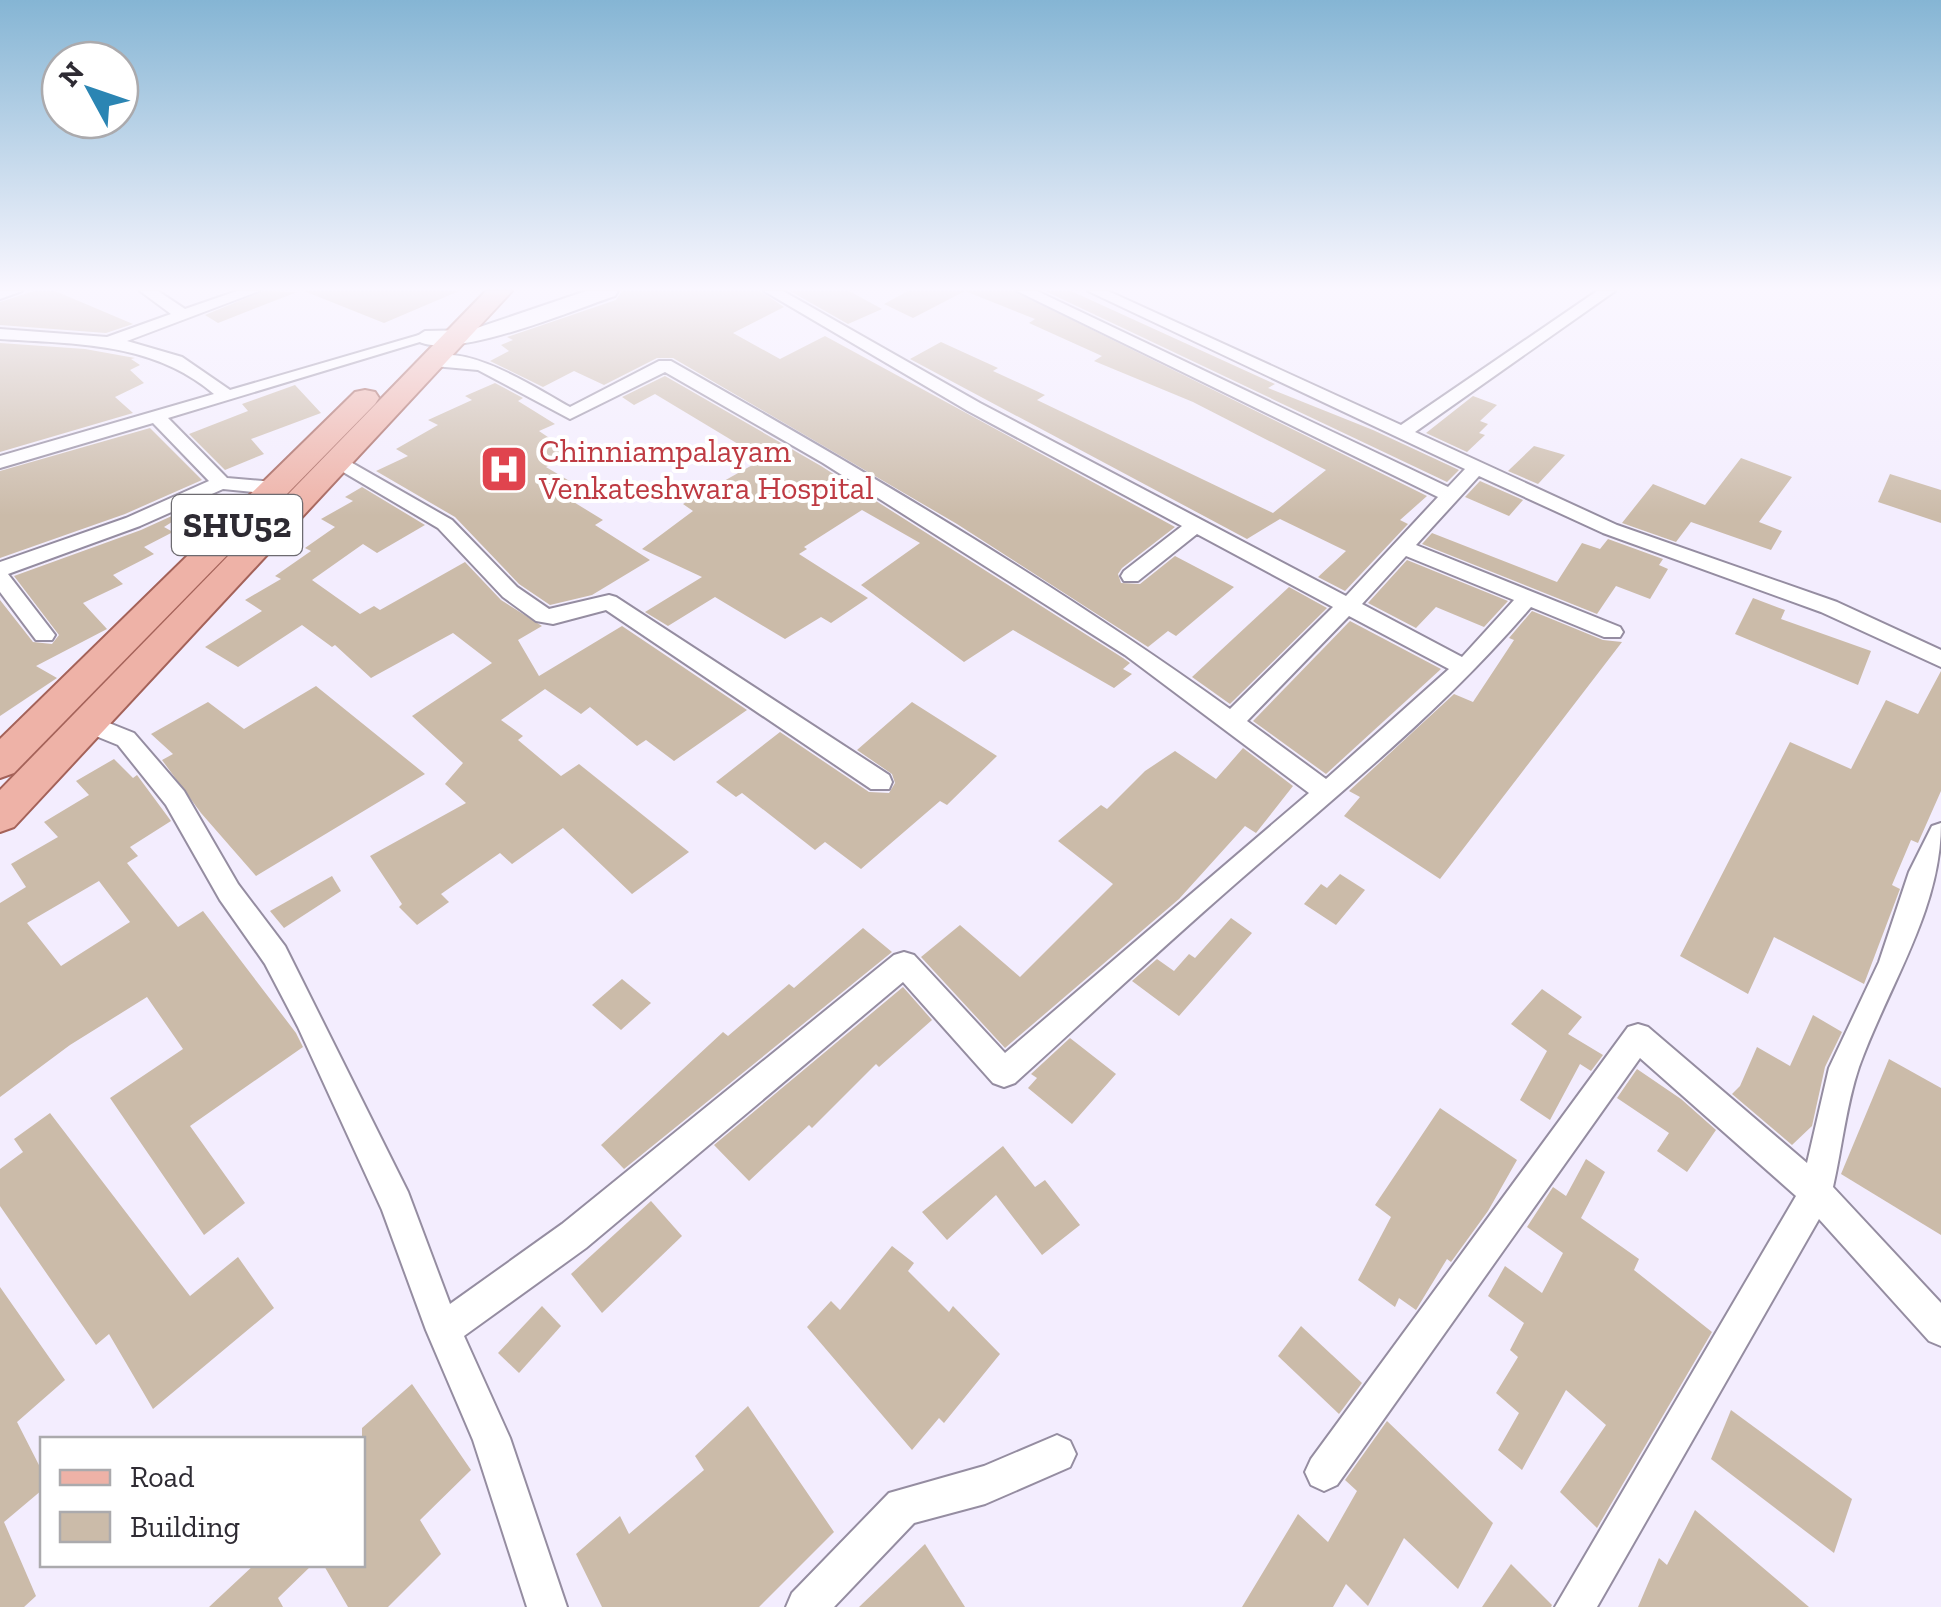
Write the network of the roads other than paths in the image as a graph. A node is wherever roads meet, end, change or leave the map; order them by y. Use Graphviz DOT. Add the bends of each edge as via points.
graph roads {
  1 [pos="190,366"];
  2 [pos="354,366"];
  3 [pos="415,366"];
  4 [pos="421,366"];
  5 [pos="486,366"];
  6 [pos="901,366"];
  7 [pos="1181,366"];
  8 [pos="1258,366"];
  9 [pos="1498,366"];
  10 [pos="227,396"];
  11 [pos="157,416"];
  12 [pos="1402,433"];
  13 [pos="0,462"];
  14 [pos="340,462"];
  15 [pos="1475,468"];
  16 [pos="221,483"];
  17 [pos="274,488"];
  18 [pos="1449,495"];
  19 [pos="1195,526"];
  20 [pos="1401,546"];
  21 [pos="0,569"];
  22 [pos="1131,576"];
  23 [pos="0,578"];
  24 [pos="1526,599"];
  25 [pos="1348,606"];
  26 [pos="1612,632"];
  27 [pos="44,635"];
  28 [pos="1941,659"];
  29 [pos="1464,667"];
  30 [pos="1232,722"];
  31 [pos="89,724"];
  32 [pos="0,763"];
  33 [pos="880,782"];
  34 [pos="1328,793"];
  35 [pos="0,816"];
  36 [pos="1941,833"];
  37 [pos="1816,1192"];
  38 [pos="1941,1329"];
  39 [pos="443,1330"];
  40 [pos="1057,1454"];
  41 [pos="1324,1472"];
  42 [pos="547,1607"];
  43 [pos="806,1607"];
  44 [pos="1575,1607"];
  1 -- 10 [label="street"];
  2 -- 10 [label="street"];
  3 -- 17 [label="main road, SHU52"];
  4 -- 14 [label="main road, SHU52"];
  5 -- 30 [label="street" via="570,414 665,366 830,460 1133,650"];
  6 -- 19 [label="street"];
  7 -- 18 [label="street"];
  8 -- 12 [label="street"];
  9 -- 12 [label="street"];
  10 -- 11 [label="street"];
  11 -- 13 [label="street"];
  11 -- 16 [label="street"];
  12 -- 15 [label="street"];
  14 -- 31 [label="main road, SHU52"];
  14 -- 33 [label="street" via="445,524 510,592 544,616 609,602"];
  15 -- 18 [label="street"];
  15 -- 28 [label="street" via="1610,529 1829,607"];
  16 -- 17 [label="street"];
  16 -- 21 [label="street"];
  17 -- 32 [label="main road, SHU52"];
  18 -- 20 [label="street"];
  19 -- 22 [label="street"];
  19 -- 25 [label="street"];
  20 -- 24 [label="street"];
  20 -- 25 [label="street"];
  23 -- 27 [label="street"];
  24 -- 26 [label="street"];
  24 -- 29 [label="street"];
  25 -- 29 [label="street"];
  25 -- 30 [label="street"];
  29 -- 34 [label="street"];
  30 -- 34 [label="street"];
  31 -- 35 [label="main road, SHU52"];
  31 -- 39 [label="street" via="126,739 175,798 274,955 396,1204"];
  34 -- 39 [label="street" via="1004,1073 904,964 574,1236"];
  36 -- 37 [label="street" via="1844,1068"];
  37 -- 38 [label="street"];
  37 -- 41 [label="street" via="1638,1037"];
  37 -- 44 [label="street"];
  39 -- 42 [label="street" via="490,1438"];
  40 -- 43 [label="street" via="985,1485 903,1507"];
}
